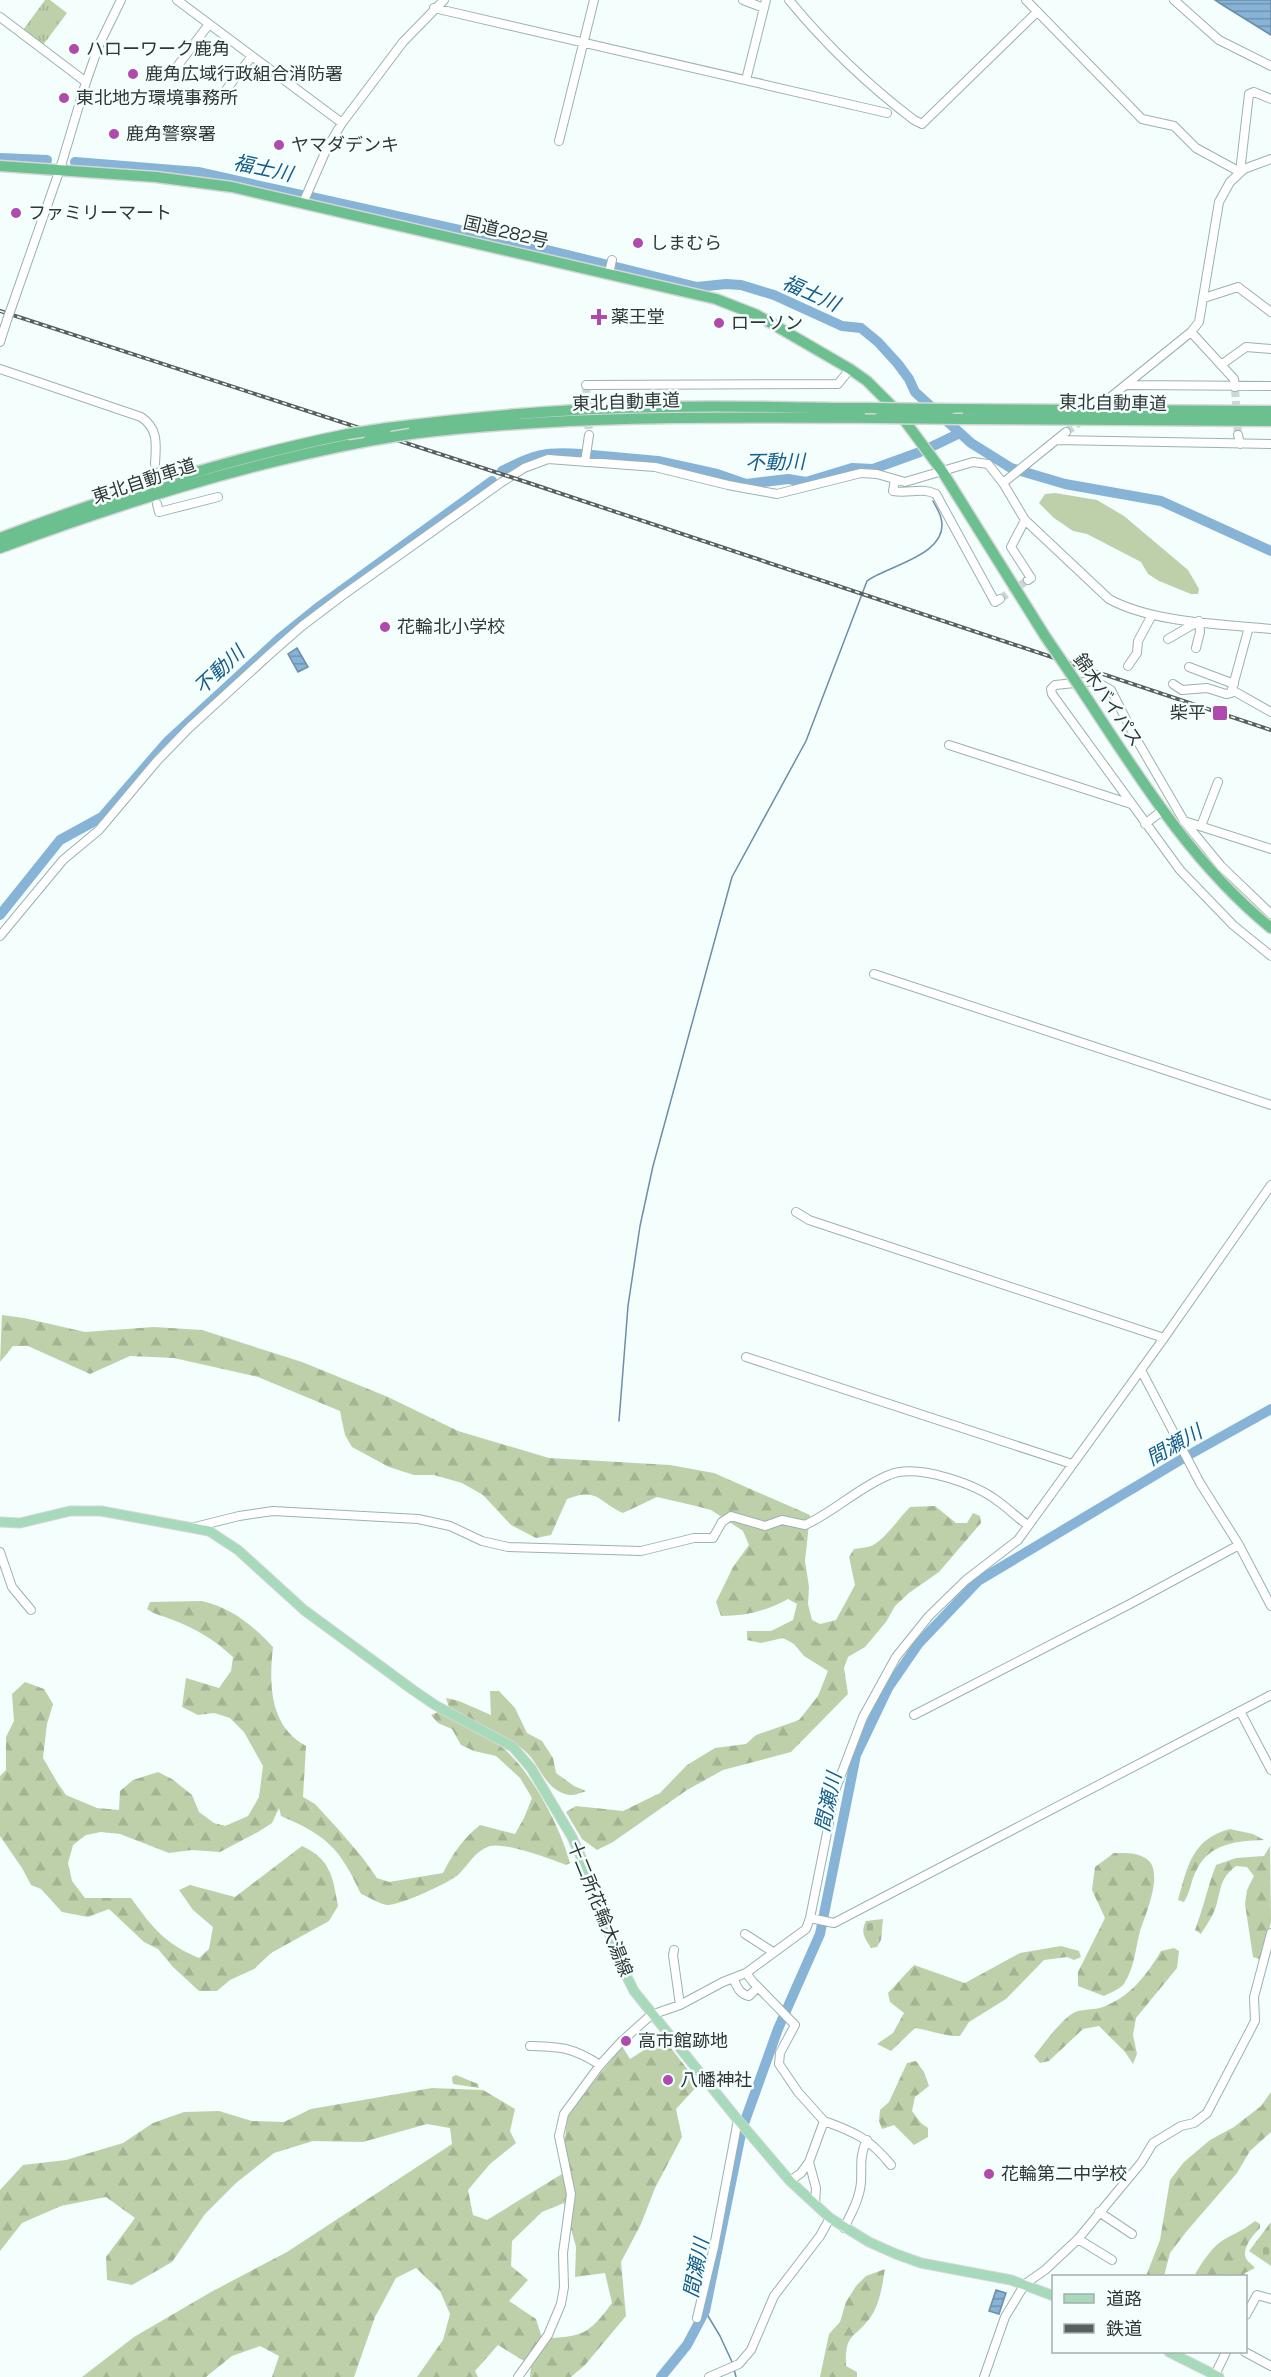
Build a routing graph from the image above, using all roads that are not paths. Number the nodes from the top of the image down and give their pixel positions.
1 (121, 0) edge
2 (177, 0) edge
3 (444, 0) edge
4 (594, 0) edge
5 (745, 0) edge
6 (789, 0) edge
7 (1026, 0) edge
8 (1174, 0) edge
9 (765, 4) edge
10 (434, 8) junction
11 (1037, 12) junction
12 (0, 17) edge
13 (209, 24) junction
14 (584, 43) junction
15 (252, 56) junction
16 (1271, 66) edge
17 (176, 68) dead end
18 (746, 80) junction
19 (86, 82) junction
20 (219, 99) dead end
21 (1271, 99) edge
22 (886, 113) dead end
23 (342, 123) junction
24 (559, 141) dead end
25 (1271, 159) edge
26 (0, 166) edge
27 (60, 169) junction
28 (1240, 172) junction
29 (303, 203) junction
30 (612, 260) dead end
31 (609, 273) junction
32 (1204, 298) junction
33 (1271, 312) edge
34 (1191, 332) junction
35 (0, 342) edge
36 (1271, 349) edge
37 (1221, 365) junction
38 (0, 369) edge
39 (850, 369) junction
40 (586, 385) dead end
41 (1127, 385) junction
42 (1271, 386) edge
43 (1235, 387) junction
44 (1107, 400) dead end
45 (1271, 411) edge
46 (1271, 421) edge
47 (1066, 432) tunnel mouth
48 (589, 435) tunnel mouth
49 (1238, 435) tunnel mouth
50 (1057, 440) junction
51 (1240, 444) junction
52 (1271, 444) edge
53 (585, 462) junction
54 (155, 464) tunnel mouth
55 (942, 471) junction
56 (895, 480) junction
57 (1003, 483) junction
58 (218, 497) dead end
59 (157, 504) dead end
60 (1025, 520) junction
61 (0, 538) edge
62 (0, 548) edge
63 (1028, 580) dead end
64 (1000, 599) dead end
65 (1152, 615) junction
66 (1199, 621) junction
67 (1249, 627) junction
68 (1271, 629) edge
69 (1168, 639) dead end
70 (1196, 648) dead end
71 (1128, 666) dead end
72 (1189, 667) dead end
73 (1173, 684) dead end
74 (1233, 687) junction
75 (1271, 712) edge
76 (949, 745) dead end
77 (1218, 782) dead end
78 (1133, 805) junction
79 (1163, 810) junction
80 (1179, 822) junction
81 (1145, 824) junction
82 (1201, 826) junction
83 (1271, 849) edge
84 (1271, 914) edge
85 (1271, 928) edge
86 (0, 936) edge
87 (1271, 956) edge
88 (874, 974) dead end
89 (1271, 1105) edge
90 (1271, 1185) edge
91 (796, 1212) dead end
92 (1164, 1338) junction
93 (746, 1357) dead end
94 (1141, 1370) junction
95 (1072, 1464) junction
96 (0, 1522) edge
97 (1028, 1526) junction
98 (195, 1527) junction
99 (1239, 1545) junction
100 (0, 1552) edge
101 (1271, 1606) edge
102 (31, 1610) dead end
103 (1271, 1695) edge
104 (1240, 1711) junction
105 (914, 1715) dead end
106 (1271, 1770) edge
107 (812, 1918) junction
108 (1271, 1933) edge
109 (745, 1934) dead end
110 (674, 1950) dead end
111 (773, 1952) junction
112 (746, 1973) junction
113 (733, 1978) junction
114 (758, 1987) junction
115 (680, 2005) junction
116 (651, 2015) junction
117 (530, 2046) dead end
118 (600, 2066) junction
119 (824, 2121) junction
120 (739, 2122) junction
121 (867, 2140) junction
122 (809, 2162) junction
123 (891, 2165) dead end
124 (790, 2181) junction
125 (815, 2204) junction
126 (1099, 2212) junction
127 (830, 2218) junction
128 (844, 2228) junction
129 (1132, 2234) dead end
130 (1078, 2239) junction
131 (1112, 2260) dead end
132 (1025, 2284) junction
133 (1052, 2296) edge
134 (1271, 2300) edge
135 (1247, 2312) edge
136 (697, 2318) dead end
137 (1171, 2353) edge
138 (1227, 2353) edge
139 (1247, 2353) edge
140 (1271, 2366) edge
141 (1216, 2376) edge
142 (518, 2377) edge
143 (709, 2377) edge
144 (984, 2377) edge

1 - 19 street
2 - 13 street
3 - 10 street
4 - 14 street
5 - 9 street
6 - 11 street
7 - 11 street
8 - 16 street
9 - 18 street
10 - 14 street
10 - 23 street
11 - 28 street
12 - 19 street
13 - 15 street
13 - 17 street
14 - 18 street
14 - 24 street
15 - 20 street
15 - 23 street
18 - 22 street
19 - 27 street
21 - 28 street
23 - 29 street
25 - 28 street
26 - 27 highway, 国道282号
27 - 29 highway, 国道282号
27 - 35 street, bridge
28 - 32 street
29 - 31 highway, 国道282号
30 - 31 street
31 - 39 highway, 国道282号
32 - 33 street
32 - 34 street
34 - 37 street
34 - 41 street
36 - 37 street
37 - 43 street
38 - 54 street
39 - 40 street
39 - 55 highway, 国道282号
41 - 43 street
41 - 44 street
42 - 43 street
45 - 61 highway, 東北自動車道, bridge
46 - 62 highway, 東北自動車道, bridge
47 - 50 street
48 - 53 street
49 - 51 street
50 - 51 street
50 - 57 street
51 - 52 street
53 - 56 street
53 - 86 street
55 - 56 street
55 - 57 street
55 - 79 highway, 錦木バイパス, bridge
56 - 64 street
57 - 60 street
58 - 59 street
60 - 63 street
60 - 65 street
65 - 66 street
65 - 71 street
66 - 67 street
66 - 69 street
66 - 70 street
67 - 68 street
67 - 74 street
72 - 74 street
73 - 74 street
74 - 75 street
76 - 78 street
77 - 82 street
78 - 80 street
78 - 81 street
79 - 80 highway, 錦木バイパス
79 - 81 street
80 - 82 street
80 - 84 street
80 - 85 highway, 錦木バイパス
81 - 87 street
82 - 83 street
88 - 89 street
90 - 92 street
91 - 92 street
92 - 94 street
93 - 95 street
94 - 95 street
94 - 99 street
95 - 97 street
96 - 98 main road, 十二所花輪大湯線
97 - 98 street
97 - 107 street
98 - 116 main road, 十二所花輪大湯線
99 - 101 street
99 - 105 street
100 - 102 street
103 - 104 street
104 - 106 street
104 - 107 street
107 - 111 street
108 - 126 street
109 - 111 street
110 - 115 street
111 - 112 street
112 - 113 street
112 - 114 street
113 - 114 street
113 - 115 street
114 - 119 street
115 - 116 street
116 - 118 street
116 - 120 main road, 十二所花輪大湯線
117 - 118 street
118 - 142 street
119 - 121 street
119 - 122 street
120 - 124 main road, 十二所花輪大湯線
120 - 136 street
121 - 123 street
121 - 128 street
122 - 124 street
122 - 125 street
124 - 125 main road, 十二所花輪大湯線
125 - 127 main road, 十二所花輪大湯線
126 - 129 street
126 - 130 street
127 - 128 main road, 十二所花輪大湯線
127 - 143 street
128 - 132 main road, 十二所花輪大湯線
130 - 131 street
130 - 132 street
132 - 133 main road, 十二所花輪大湯線
132 - 144 street
134 - 135 street
137 - 141 main road
138 - 141 street
139 - 140 street

